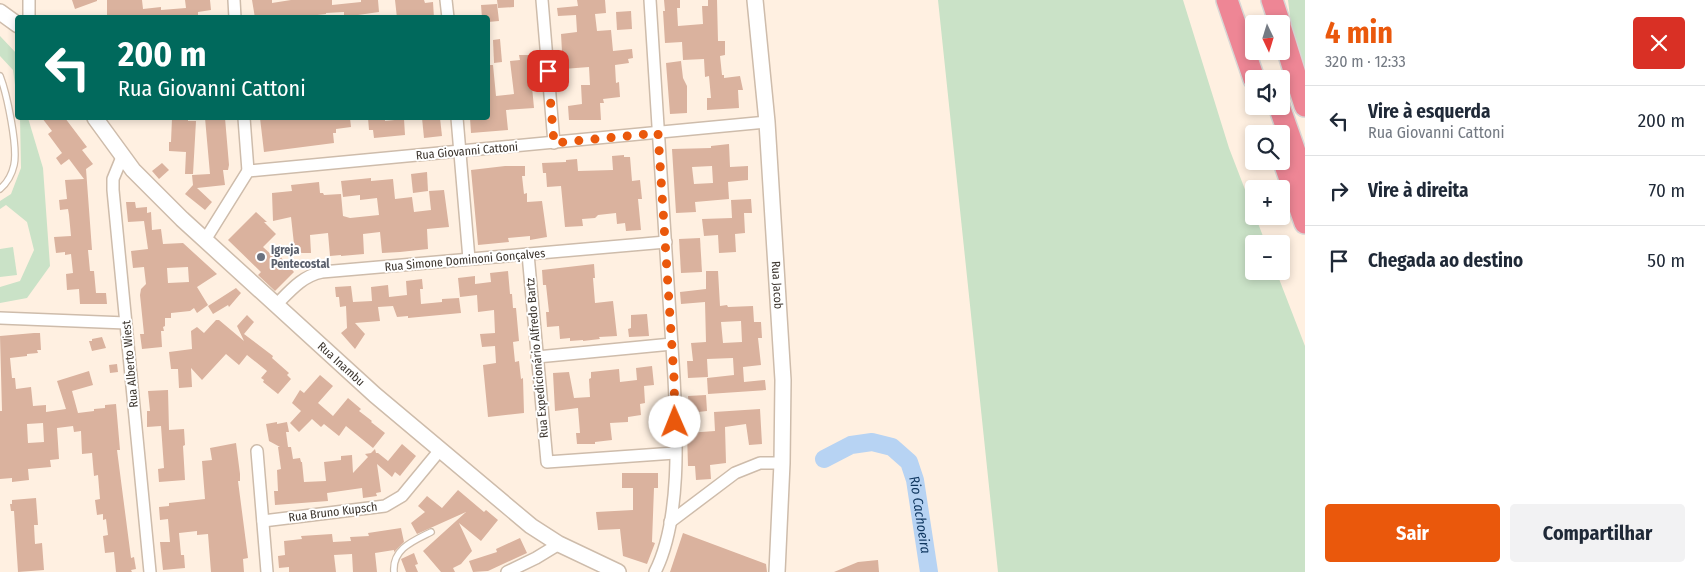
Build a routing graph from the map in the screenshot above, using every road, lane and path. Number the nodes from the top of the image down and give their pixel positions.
1 (29, 0) edge
2 (234, 0) edge
3 (446, 0) edge
4 (542, 0) edge
5 (650, 0) edge
6 (756, 0) edge
7 (1227, 0) edge
8 (1242, 0) edge
9 (1272, 0) edge
10 (0, 12) edge
11 (29, 15) edge
12 (235, 15) edge
13 (448, 15) edge
14 (1247, 15) edge
15 (1277, 15) edge
16 (15, 23) edge
17 (1290, 58) edge
18 (1251, 70) edge
19 (0, 76) edge
20 (1305, 106) edge
21 (1282, 115) edge
22 (96, 120) edge
23 (244, 120) edge
24 (457, 120) edge
25 (767, 122) junction
26 (658, 133) junction
27 (554, 143) junction
28 (460, 152) junction
29 (122, 157) junction
30 (1286, 170) edge
31 (248, 171) junction
32 (1305, 180) edge
33 (0, 189) edge
34 (1305, 223) edge
35 (205, 240) junction
36 (666, 242) junction
37 (528, 254) junction
38 (469, 259) junction
39 (276, 305) junction
40 (0, 318) edge
41 (126, 322) junction
42 (672, 344) junction
43 (537, 356) junction
44 (440, 450) junction
45 (257, 451) dead end
46 (675, 453) junction
47 (782, 463) junction
48 (263, 521) junction
49 (670, 522) junction
50 (431, 532) dead end
51 (559, 544) junction
52 (150, 572) edge
53 (267, 572) edge
54 (394, 572) edge
55 (507, 572) edge
56 (618, 572) edge
57 (655, 572) edge
58 (777, 572) edge

1 - 11 street
2 - 12 street
3 - 13 street
4 - 27 street
5 - 26 street
6 - 25 street, Rua Jacob
7 - 18 highway
8 - 14 highway
9 - 15 highway
10 - 16 street
17 - 20 highway
19 - 33 lane
21 - 32 highway
22 - 29 street, Rua Inambu
23 - 31 street
24 - 28 street
25 - 26 street, Rua Giovanni Cattoni
25 - 47 street, Rua Jacob
26 - 27 street, Rua Giovanni Cattoni
26 - 36 street
27 - 28 street, Rua Giovanni Cattoni
28 - 31 street, Rua Giovanni Cattoni
28 - 38 street
29 - 35 street, Rua Inambu
29 - 41 street, Rua Alberto Wiest
30 - 34 highway
31 - 35 street
35 - 39 street, Rua Inambu
36 - 37 street, Rua Simone Dominoni Gonçalves
36 - 42 street
37 - 38 street, Rua Simone Dominoni Gonçalves
37 - 43 street, Rua Expedicionário Alfredo Bartz
38 - 39 street, Rua Simone Dominoni Gonçalves
39 - 44 street, Rua Inambu
40 - 41 street
41 - 52 street, Rua Alberto Wiest
42 - 43 street
42 - 46 street
43 - 46 street, Rua Expedicionário Alfredo Bartz
44 - 48 street, Rua Bruno Kupsch
44 - 51 street, Rua Inambu
45 - 48 street
46 - 49 street
47 - 49 street
47 - 58 street, Rua Jacob
48 - 53 street
49 - 57 street
50 - 54 lane
51 - 55 street
51 - 56 street, Rua Inambu

